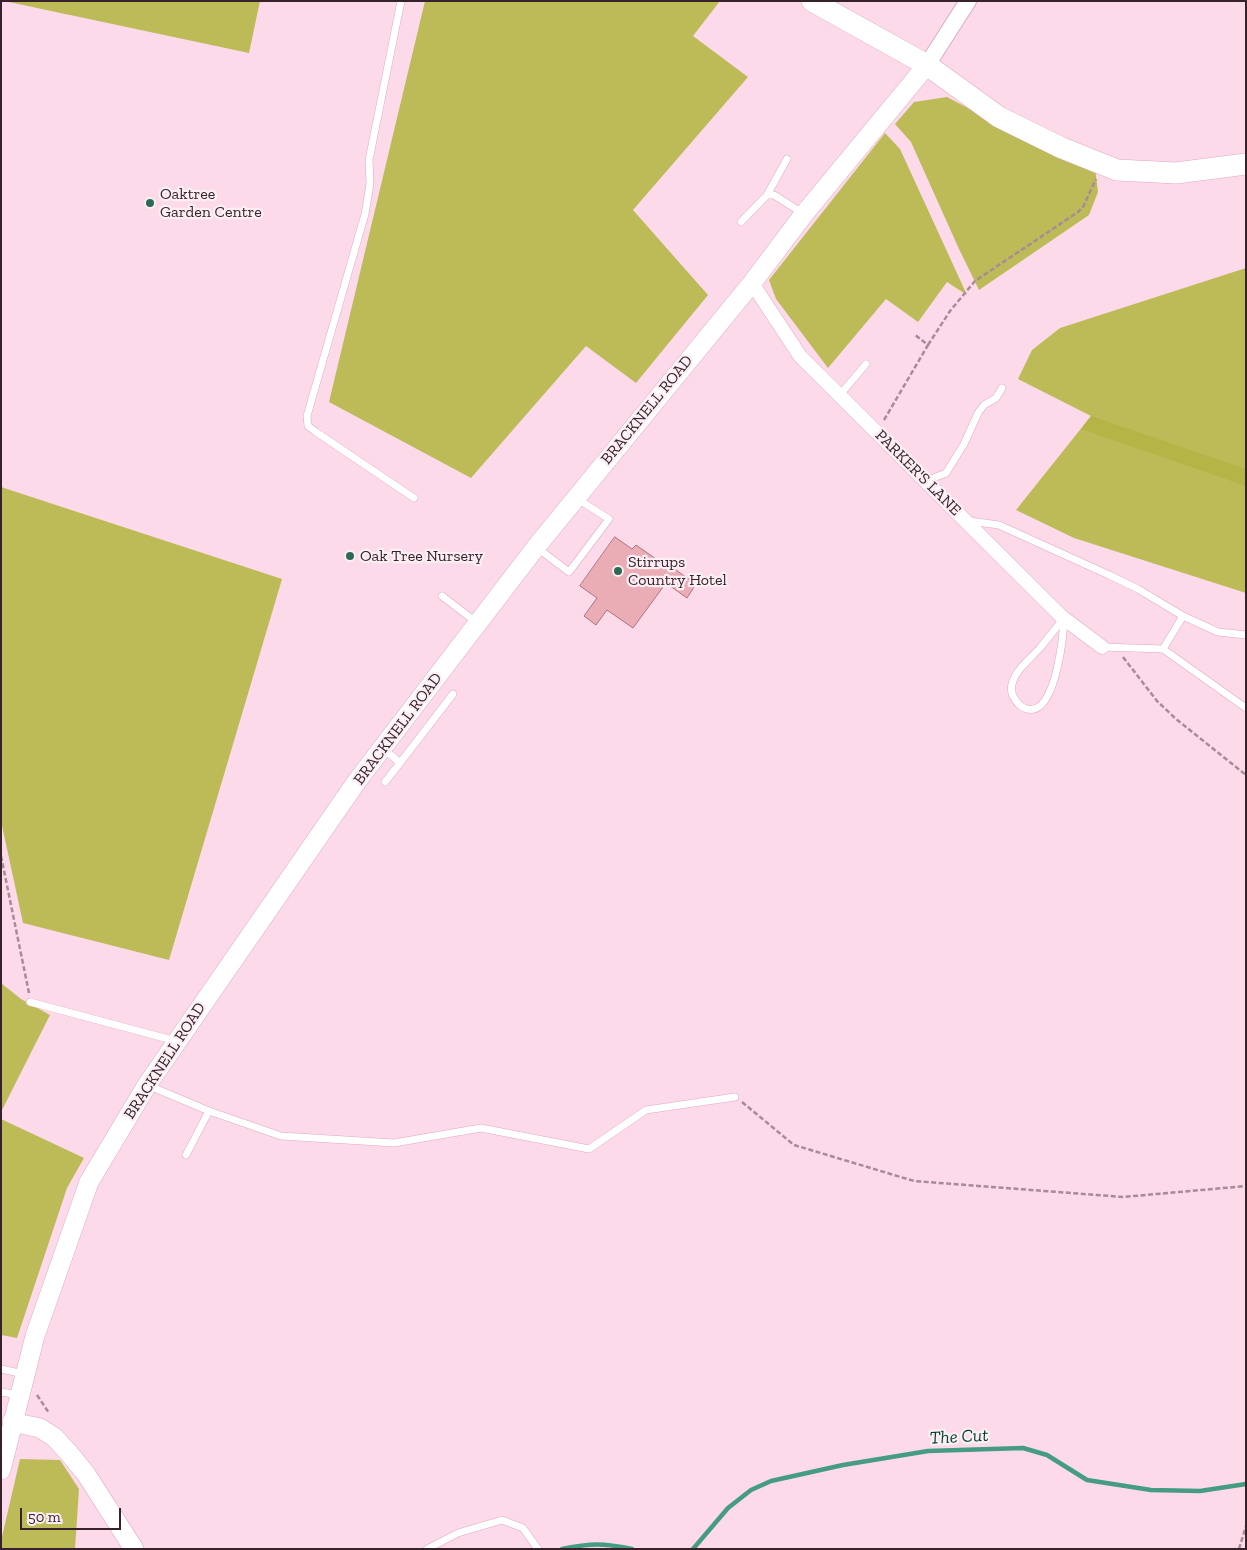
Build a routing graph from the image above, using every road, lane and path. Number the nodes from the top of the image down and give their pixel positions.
1 (401, 1) edge
2 (812, 1) edge
3 (968, 1) edge
4 (927, 65) junction
5 (787, 159) dead end
6 (1103, 164) junction
7 (1246, 164) edge
8 (767, 195) junction
9 (804, 214) junction
10 (741, 222) dead end
11 (752, 283) junction
12 (914, 334) dead end
13 (928, 345) junction
14 (866, 364) dead end
15 (1002, 388) dead end
16 (839, 396) junction
17 (877, 432) junction
18 (926, 481) junction
19 (576, 497) junction
20 (414, 498) dead end
21 (966, 521) junction
22 (536, 547) junction
23 (442, 596) dead end
24 (1183, 616) junction
25 (1064, 618) junction
26 (478, 623) junction
27 (1246, 635) edge
28 (1109, 647) junction
29 (1163, 649) junction
30 (453, 694) dead end
31 (1246, 708) edge
32 (383, 749) junction
33 (400, 763) junction
34 (1246, 775) edge
35 (385, 782) dead end
36 (1, 856) edge
37 (30, 1002) joint
38 (177, 1041) junction
39 (147, 1085) junction
40 (735, 1096) joint
41 (208, 1112) junction
42 (186, 1156) dead end
43 (1246, 1186) edge
44 (1, 1369) edge
45 (24, 1374) junction
46 (10, 1394) edge
47 (12, 1422) junction
48 (1, 1470) edge
49 (1246, 1526) edge
50 (134, 1549) edge
51 (427, 1549) edge
52 (538, 1549) edge
53 (1239, 1549) edge

1 - 20 lane
2 - 4 main road
3 - 4 street
4 - 6 main road
4 - 9 main road, BRACKNELL ROAD
5 - 8 lane
6 - 7 main road
6 - 13 path
8 - 9 lane
8 - 10 lane
9 - 11 main road, BRACKNELL ROAD
11 - 16 street, PARKER'S LANE
11 - 19 main road, BRACKNELL ROAD
12 - 13 path
13 - 17 path
14 - 16 lane
15 - 18 lane
16 - 17 street, PARKER'S LANE
17 - 18 street, PARKER'S LANE
18 - 21 street, PARKER'S LANE
19 - 22 main road, BRACKNELL ROAD
19 - 22 lane
21 - 24 lane
21 - 25 street, PARKER'S LANE
22 - 26 main road, BRACKNELL ROAD
23 - 26 lane
24 - 27 lane
24 - 29 lane
25 - 25 lane
25 - 28 street, PARKER'S LANE
26 - 32 main road, BRACKNELL ROAD
28 - 29 lane
28 - 34 path
29 - 31 lane
30 - 33 lane
32 - 33 lane
32 - 38 main road, BRACKNELL ROAD
33 - 35 lane
36 - 37 path
37 - 38 lane
38 - 39 main road, BRACKNELL ROAD
39 - 41 lane
39 - 45 main road, BRACKNELL ROAD
40 - 41 lane
40 - 43 path
41 - 42 lane
44 - 45 lane
45 - 46 main road, BRACKNELL ROAD
46 - 47 main road, BRACKNELL ROAD
47 - 48 main road, BRACKNELL ROAD
47 - 50 main road
49 - 53 path
51 - 52 lane

